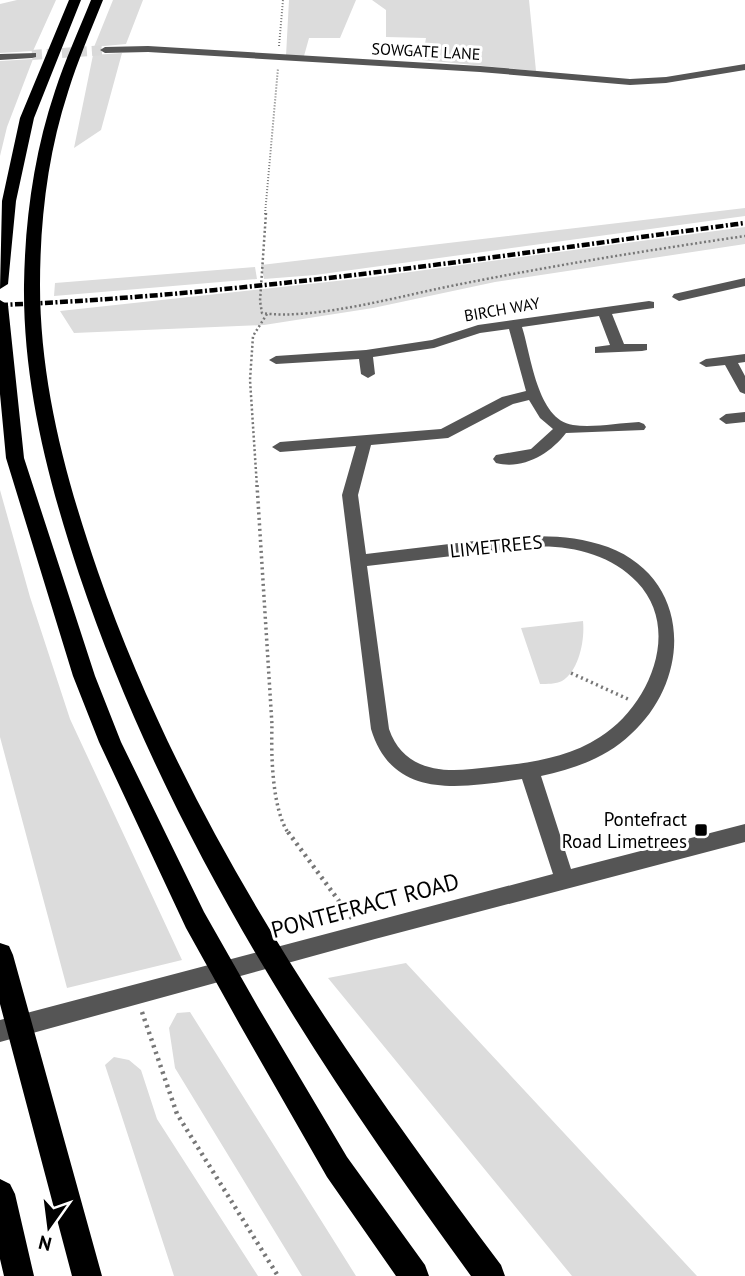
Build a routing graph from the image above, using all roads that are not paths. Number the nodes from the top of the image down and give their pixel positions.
1 (75, 0) edge
2 (97, 0) edge
3 (105, 50) tunnel mouth
4 (32, 55) tunnel mouth
5 (0, 57) edge
6 (745, 68) edge
7 (745, 282) edge
8 (0, 284) edge
9 (679, 297) dead end
10 (0, 305) edge
11 (649, 305) dead end
12 (604, 312) junction
13 (514, 323) junction
14 (642, 347) dead end
15 (620, 349) junction
16 (600, 350) dead end
17 (366, 354) junction
18 (745, 358) edge
19 (276, 360) dead end
20 (729, 360) junction
21 (706, 363) dead end
22 (368, 374) dead end
23 (745, 389) edge
24 (535, 394) junction
25 (745, 417) edge
26 (726, 419) dead end
27 (639, 426) dead end
28 (562, 428) junction
29 (363, 440) junction
30 (280, 447) dead end
31 (501, 459) dead end
32 (359, 561) junction
33 (529, 770) junction
34 (745, 833) edge
35 (565, 880) junction
36 (0, 955) edge
37 (0, 1031) edge
38 (0, 1194) edge
39 (443, 1214) junction
40 (19, 1276) edge
41 (87, 1276) edge
42 (414, 1276) edge
43 (490, 1276) edge
44 (502, 1276) edge

1 - 8 highway
2 - 39 highway
3 - 6 street, SOWGATE LANE
4 - 5 street
7 - 9 street
10 - 42 highway
11 - 12 street, BIRCH WAY
12 - 13 street, BIRCH WAY
12 - 15 street
13 - 17 street, BIRCH WAY
13 - 24 street
14 - 15 street
15 - 16 street
17 - 19 street, BIRCH WAY
17 - 22 street
18 - 20 street
20 - 21 street
20 - 23 street
24 - 28 street
24 - 29 street
25 - 26 street
27 - 28 street
28 - 31 street
29 - 30 street
29 - 32 street, LIMETREES
32 - 33 street, LIMETREES
32 - 33 street, LIMETREES
33 - 35 street
34 - 35 street, PONTEFRACT ROAD
35 - 37 street, PONTEFRACT ROAD
36 - 41 highway
38 - 40 highway
39 - 43 highway
39 - 44 highway

